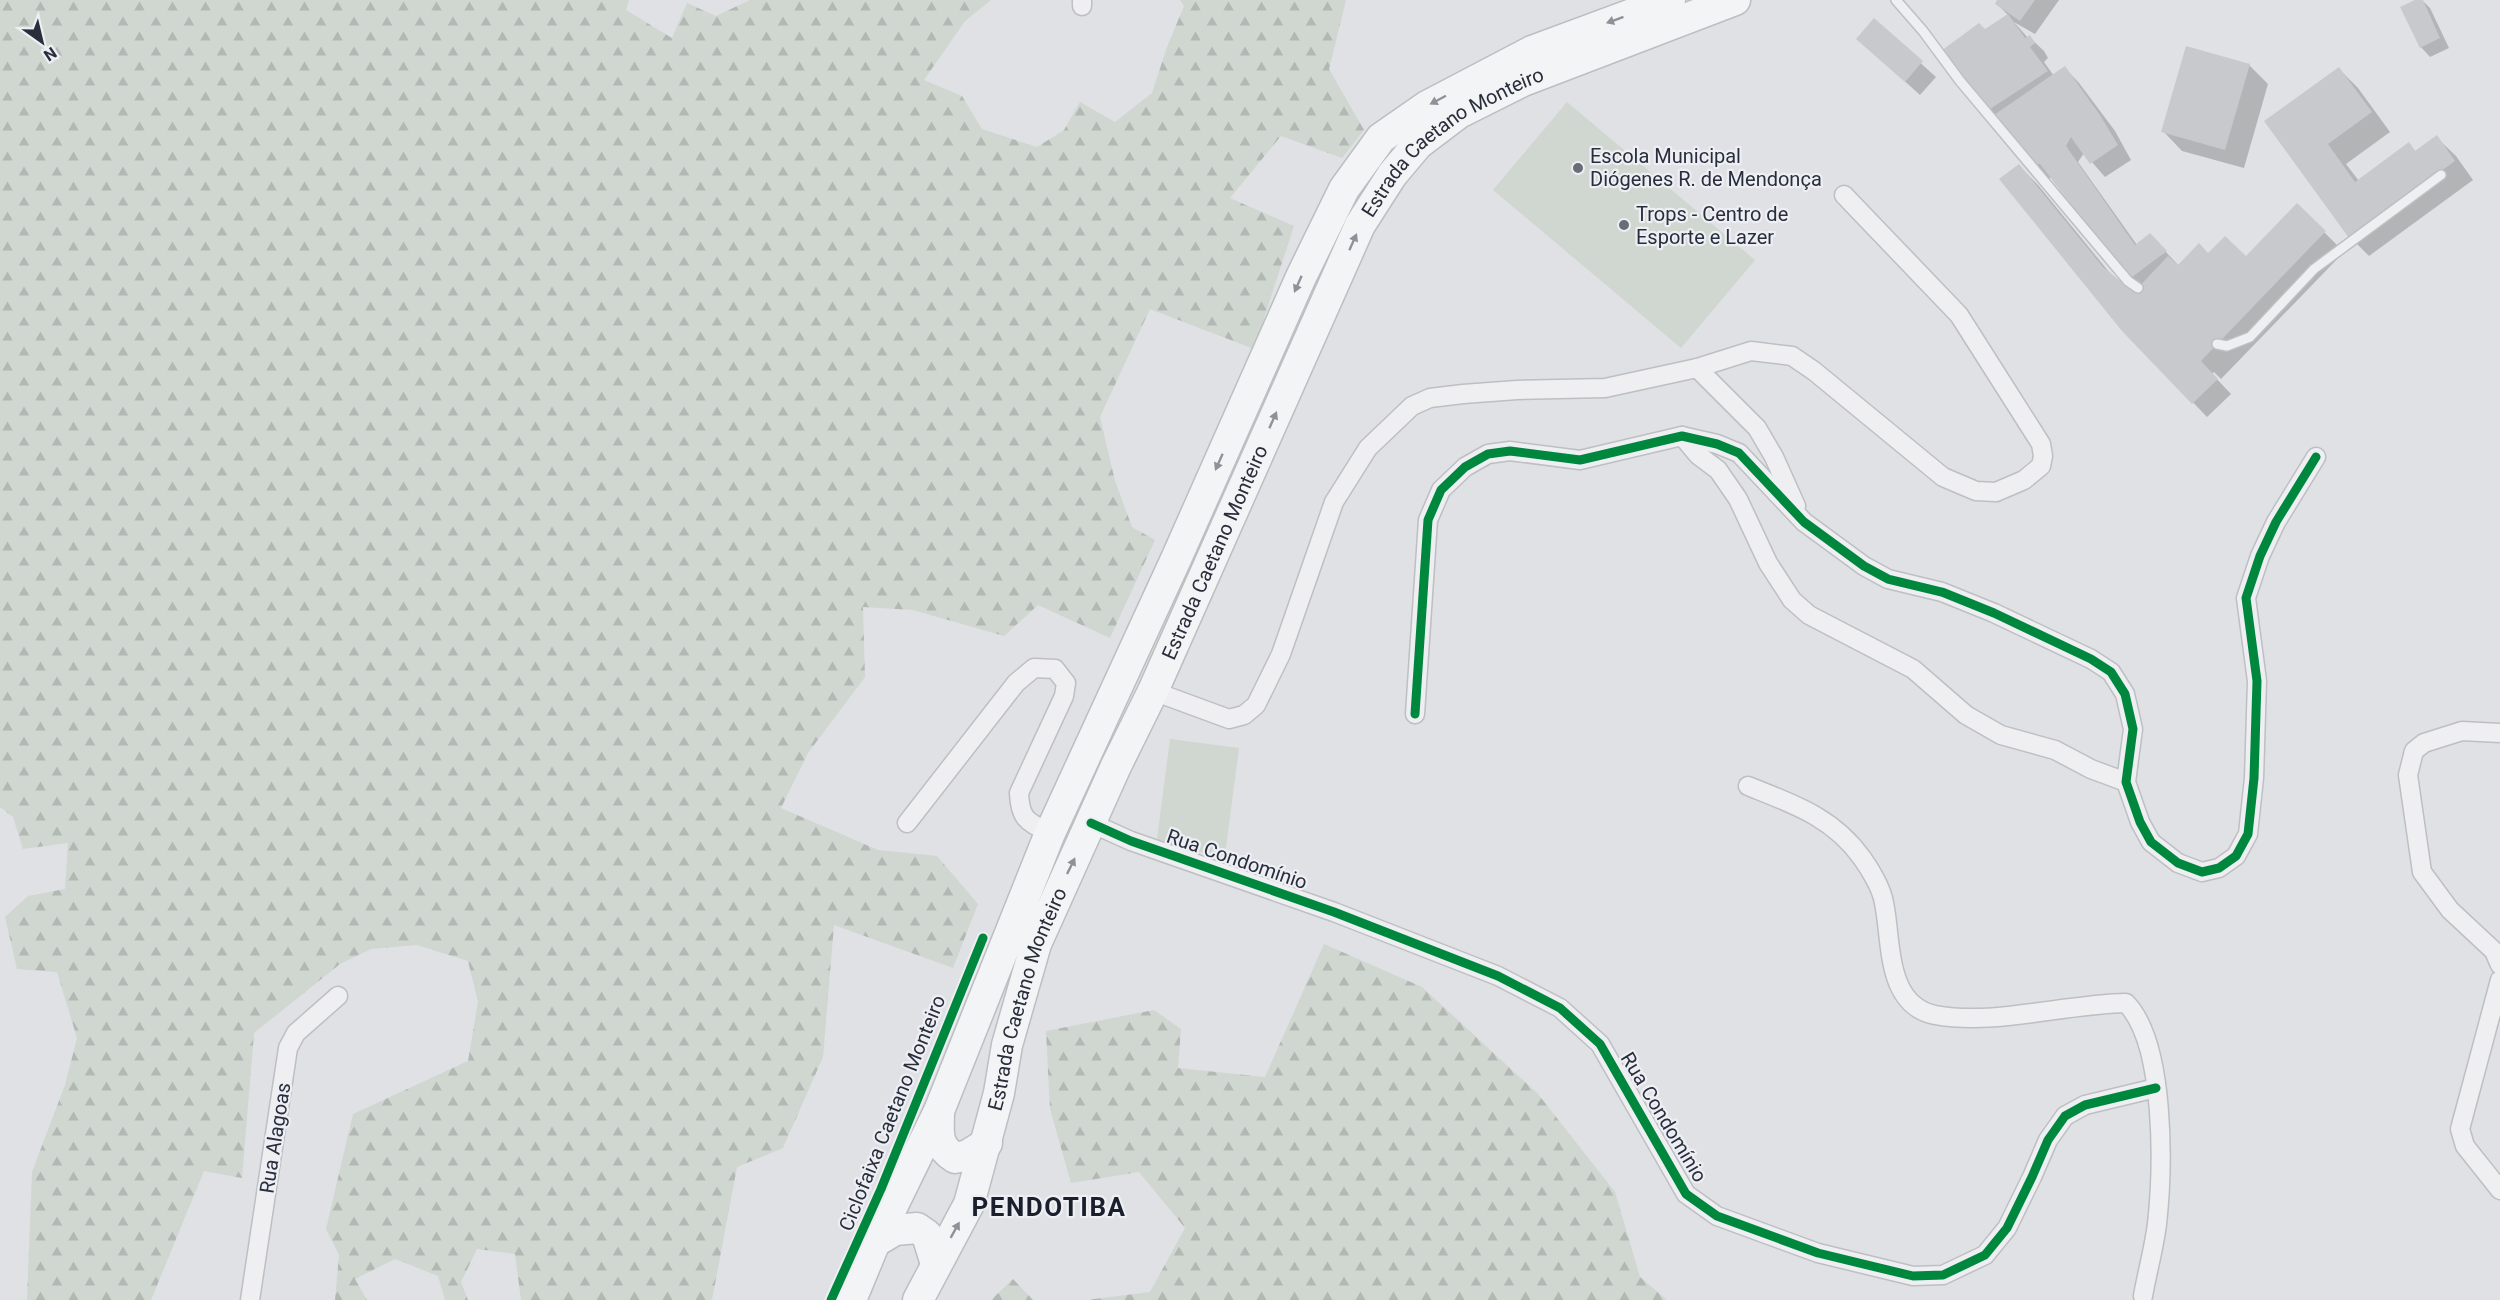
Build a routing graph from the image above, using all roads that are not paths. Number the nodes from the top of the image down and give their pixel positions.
1 (1671, 0) edge
2 (1735, 0) edge
3 (1896, 0) edge
4 (2441, 175) dead end
5 (1844, 195) dead end
6 (2138, 288) dead end
7 (2217, 345) dead end
8 (1697, 368) junction
9 (1682, 436) junction
10 (2316, 457) dead end
11 (1804, 522) junction
12 (1153, 691) junction
13 (1415, 714) dead end
14 (2500, 733) edge
15 (2126, 782) junction
16 (1748, 786) dead end
17 (907, 823) dead end
18 (1091, 823) junction
19 (1050, 833) junction
20 (2500, 965) edge
21 (2500, 980) edge
22 (338, 996) dead end
23 (2156, 1088) junction
24 (939, 1111) junction
25 (987, 1143) junction
26 (2500, 1190) edge
27 (875, 1242) junction
28 (936, 1264) junction
29 (2143, 1296) dead end
30 (250, 1300) edge
31 (851, 1300) edge
32 (918, 1300) edge

1 -> 19 main road, Estrada Caetano Monteiro
12 -> 2 main road, Estrada Caetano Monteiro
3 - 6 lane
4 - 7 lane
5 - 8 street
8 - 11 street
8 - 12 street
9 - 11 street
9 - 13 street
9 - 15 street
10 - 15 street
11 - 15 street
12 - 18 main road, Estrada Caetano Monteiro
14 - 20 street
16 - 23 street
17 - 19 street
18 - 23 street, Rua Condomínio
25 -> 18 main road, Estrada Caetano Monteiro
19 - 24 main road, Estrada Caetano Monteiro
21 - 26 street
22 - 30 street, Rua Alagoas
23 - 29 street
24 - 25 main road
24 - 27 main road, Estrada Caetano Monteiro
28 -> 25 main road, Estrada Caetano Monteiro
27 - 28 main road
27 - 31 main road, Estrada Caetano Monteiro
28 - 32 main road, Estrada Caetano Monteiro

